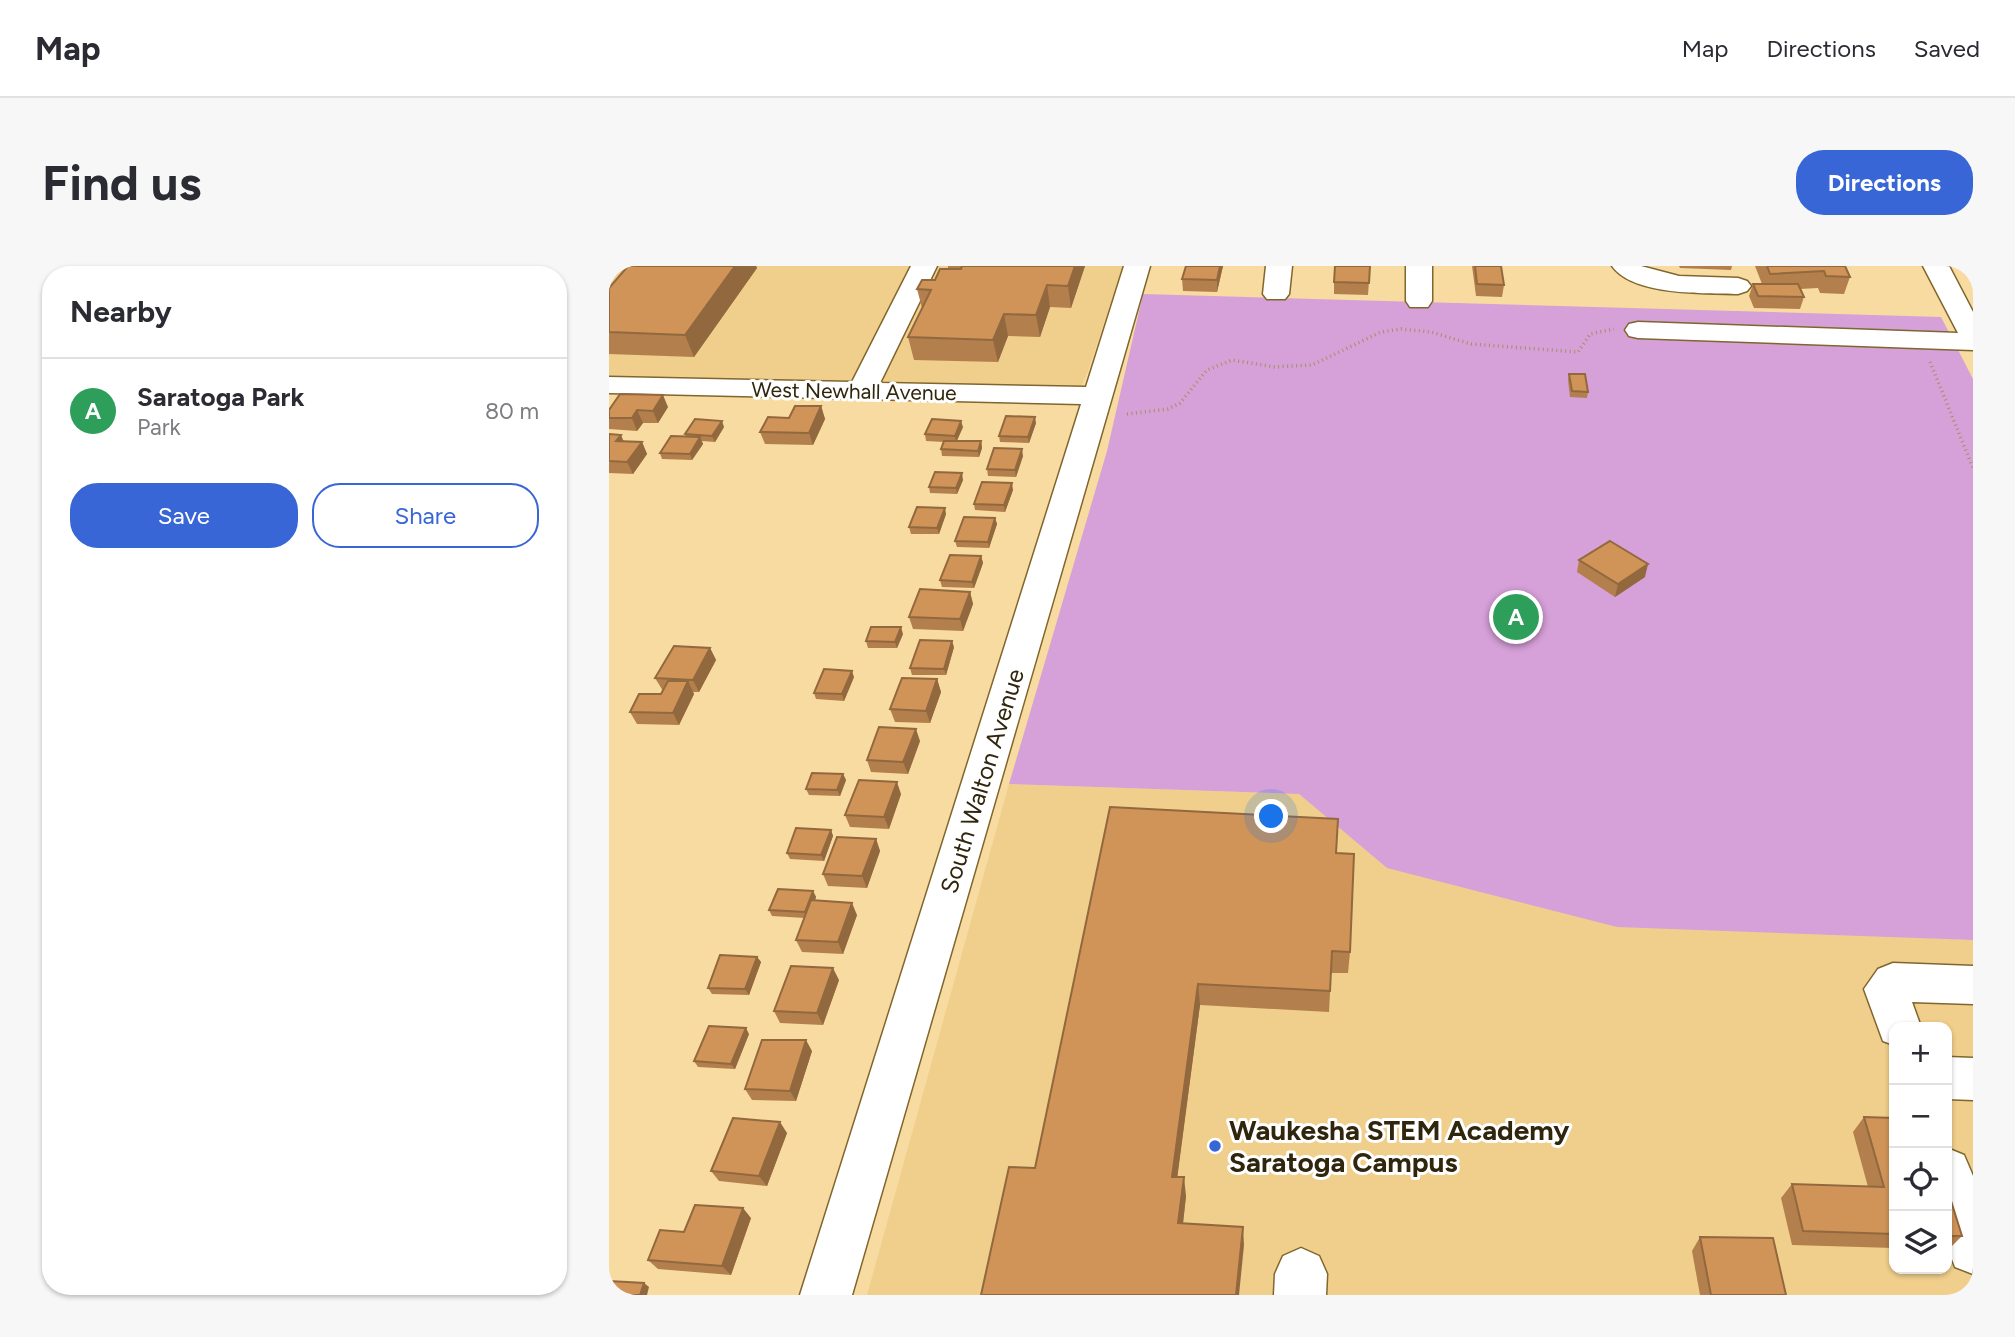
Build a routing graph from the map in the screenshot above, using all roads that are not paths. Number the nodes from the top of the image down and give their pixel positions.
1 (924, 266) edge
2 (1137, 266) edge
3 (1279, 266) edge
4 (1419, 266) edge
5 (1625, 266) edge
6 (1936, 266) edge
7 (1738, 286) dead end
8 (1276, 294) dead end
9 (1419, 301) dead end
10 (1964, 302) edge
11 (1638, 330) road end
12 (1973, 340) edge
13 (609, 385) edge
14 (862, 391) junction
15 (1113, 405) junction
16 (1973, 985) edge
17 (1897, 1022) edge
18 (1952, 1078) edge
19 (1973, 1079) edge
20 (1957, 1177) edge
21 (1973, 1249) edge
22 (826, 1295) edge

1 - 14 street
2 - 15 street, South Walton Avenue
3 - 8 street
4 - 9 street
5 - 7 street
6 - 10 street
10 - 12 street
11 - 12 street
13 - 14 street, West Newhall Avenue
14 - 15 street, West Newhall Avenue
15 - 22 street, South Walton Avenue
16 - 17 street
18 - 19 street
20 - 21 street

